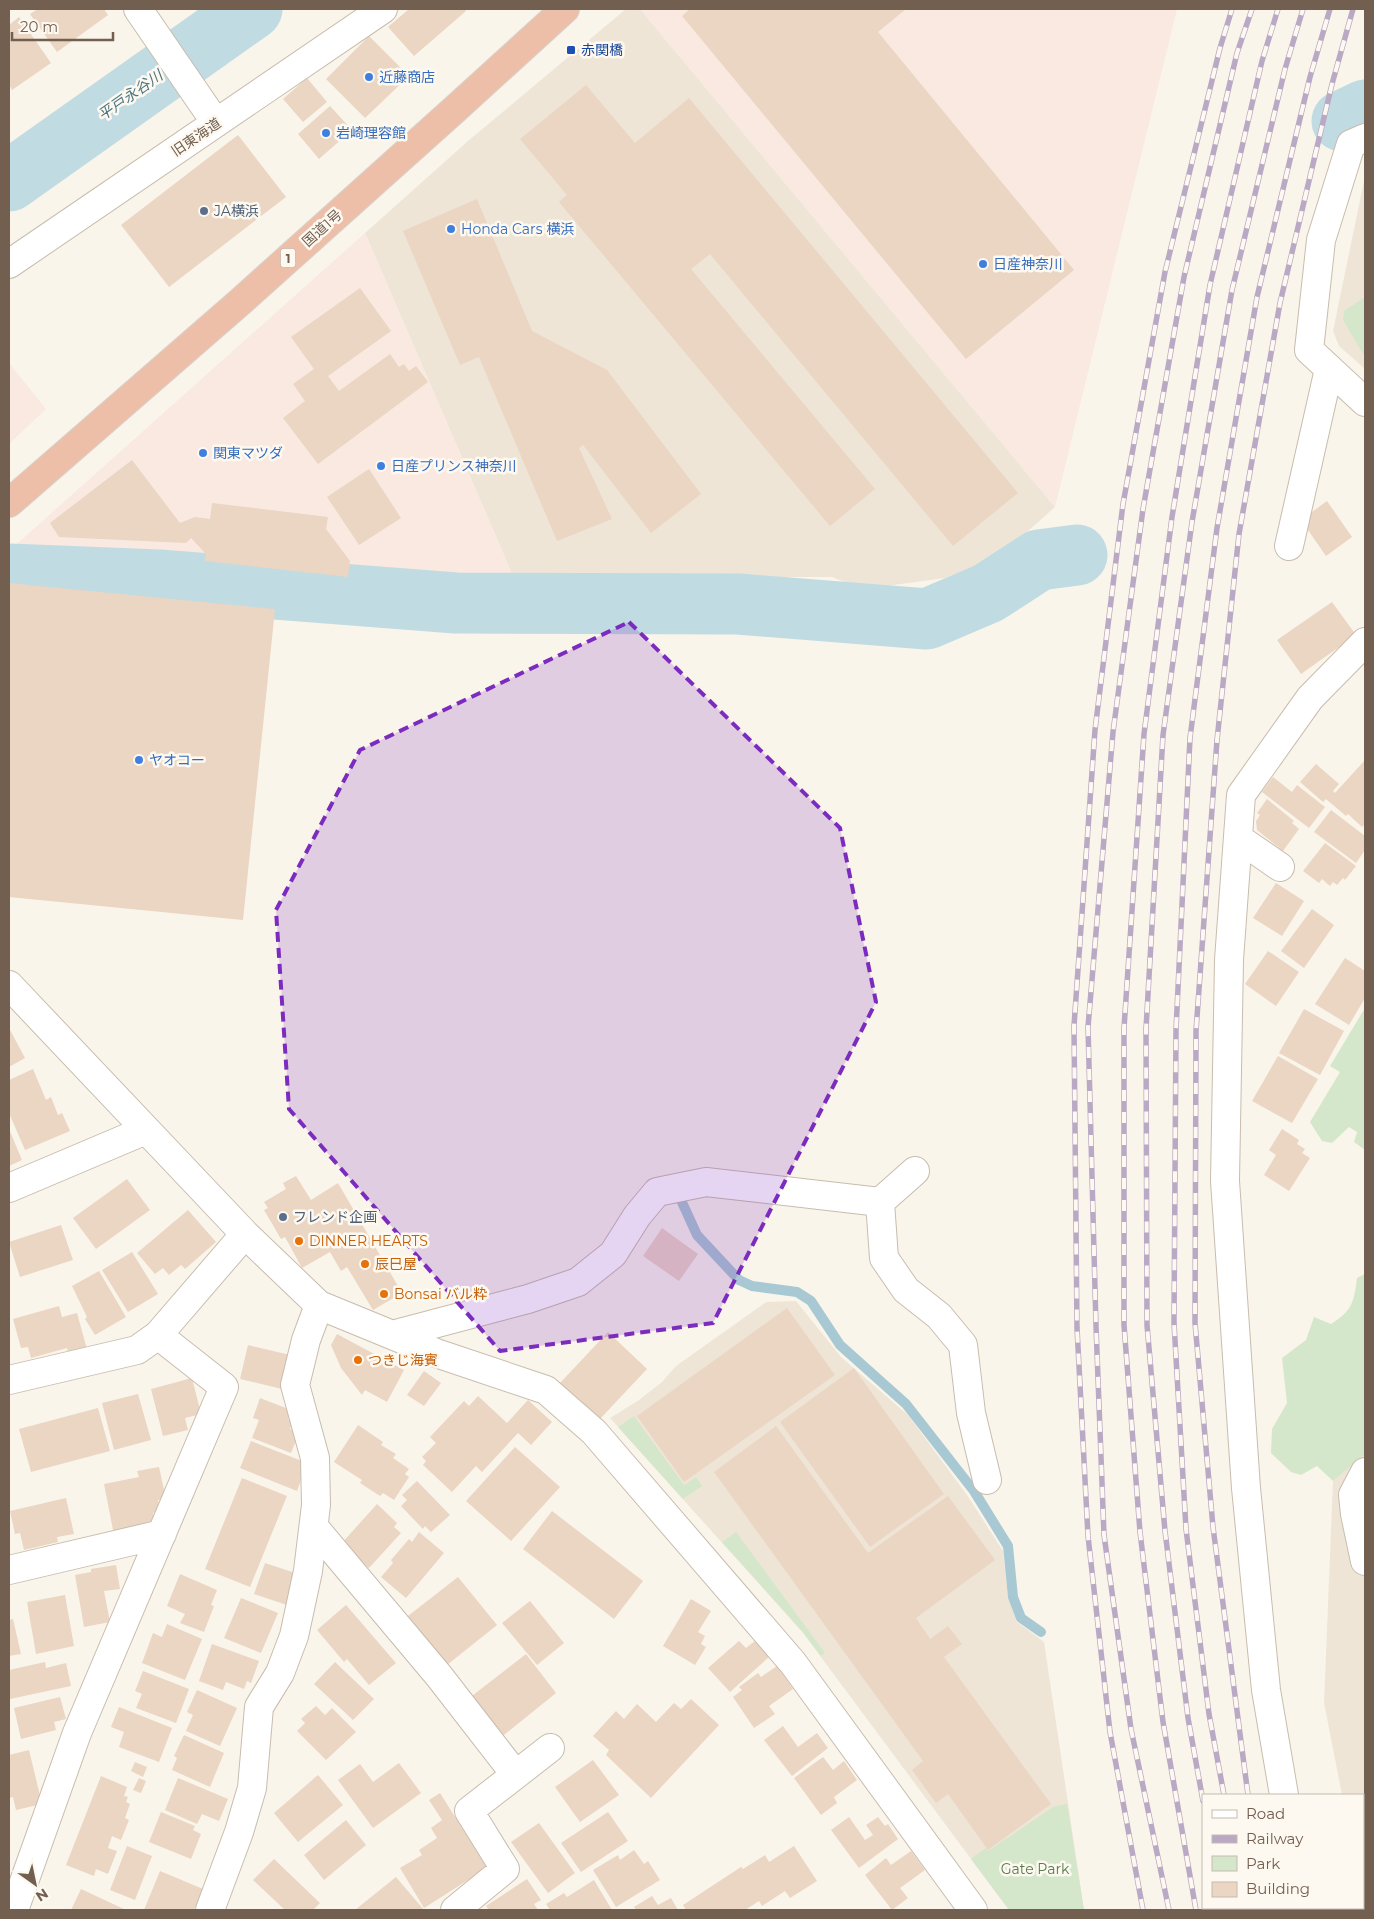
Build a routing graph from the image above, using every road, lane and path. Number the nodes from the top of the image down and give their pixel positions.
1 (383, 9) edge
2 (565, 9) edge
3 (144, 17) edge
4 (209, 114) junction
5 (1365, 138) edge
6 (9, 264) edge
7 (1329, 369) junction
8 (1365, 402) edge
9 (9, 503) edge
10 (1289, 546) dead end
11 (1365, 642) edge
12 (1238, 838) junction
13 (1280, 867) dead end
14 (9, 984) edge
15 (146, 1130) junction
16 (915, 1171) dead end
17 (9, 1188) edge
18 (880, 1202) junction
19 (245, 1234) junction
20 (319, 1305) junction
21 (158, 1335) junction
22 (392, 1335) junction
23 (9, 1380) edge
24 (1365, 1472) edge
25 (987, 1480) dead end
26 (314, 1526) junction
27 (162, 1534) junction
28 (1365, 1561) edge
29 (9, 1570) edge
30 (550, 1748) dead end
31 (515, 1774) junction
32 (1284, 1794) edge
33 (14, 1910) edge
34 (210, 1910) edge
35 (455, 1910) edge
36 (973, 1910) edge

1 - 4 street, 旧東海道
2 - 9 highway, 国道1号 / 1
3 - 4 street
4 - 6 street, 旧東海道
5 - 7 street
7 - 8 street
7 - 10 street
11 - 12 street
12 - 13 street
12 - 32 street
14 - 15 street
15 - 17 street
15 - 19 street
16 - 18 street
18 - 22 street
18 - 25 street
19 - 20 street
19 - 21 street
20 - 22 street
20 - 26 street
21 - 23 street
21 - 27 street
22 - 36 street
24 - 28 street
26 - 31 street
26 - 34 street
27 - 29 street
27 - 33 street
30 - 31 street
31 - 35 street

